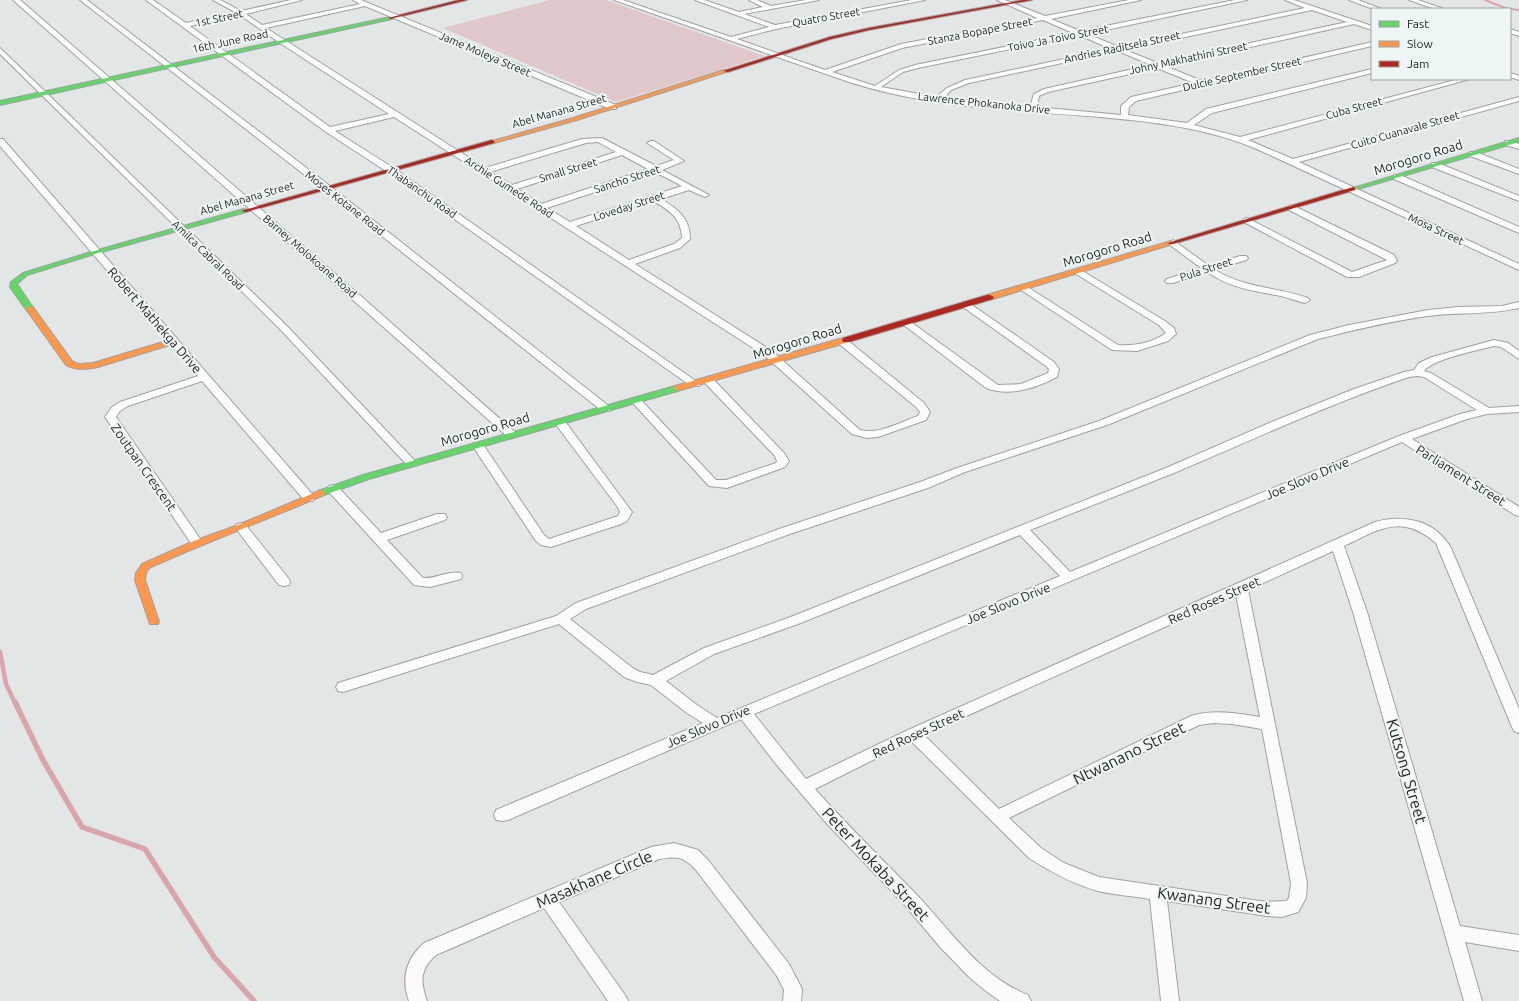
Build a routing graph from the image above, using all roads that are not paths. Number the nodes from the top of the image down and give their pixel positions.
1 (16, 0) edge
2 (83, 0) edge
3 (149, 0) edge
4 (216, 0) edge
5 (299, 0) edge
6 (356, 0) edge
7 (465, 0) edge
8 (618, 0) edge
9 (698, 0) edge
10 (752, 0) edge
11 (816, 0) edge
12 (922, 0) edge
13 (1030, 0) edge
14 (1138, 0) edge
15 (1244, 0) edge
16 (1288, 0) edge
17 (1352, 0) edge
18 (1412, 0) edge
19 (283, 2) edge
20 (1005, 2) edge
21 (366, 4) junction
22 (770, 8) junction
23 (1312, 8) junction
24 (1376, 8) edge
25 (1437, 8) edge
26 (241, 13) junction
27 (739, 14) junction
28 (398, 17) junction
29 (1045, 18) junction
30 (1355, 22) junction
31 (185, 25) junction
32 (775, 26) junction
33 (260, 27) junction
34 (1371, 28) edge
35 (1081, 34) junction
36 (732, 39) junction
37 (282, 42) junction
38 (1371, 44) edge
39 (1116, 49) junction
40 (0, 50) edge
41 (226, 54) junction
42 (776, 55) junction
43 (1156, 65) junction
44 (168, 67) junction
45 (1371, 71) edge
46 (825, 72) junction
47 (107, 80) junction
48 (1463, 80) edge
49 (1200, 83) junction
50 (876, 88) junction
51 (44, 93) junction
52 (938, 99) junction
53 (1519, 99) edge
54 (0, 103) edge
55 (613, 107) junction
56 (1033, 109) junction
57 (396, 114) junction
58 (1124, 117) junction
59 (1189, 125) junction
60 (329, 130) junction
61 (1241, 139) junction
62 (1519, 140) edge
63 (0, 141) edge
64 (651, 143) dead end
65 (1508, 143) junction
66 (1519, 147) edge
67 (456, 152) junction
68 (624, 152) junction
69 (1473, 154) junction
70 (1292, 162) junction
71 (1435, 165) junction
72 (485, 170) junction
73 (655, 170) junction
74 (392, 171) junction
75 (1519, 172) edge
76 (1397, 177) junction
77 (688, 187) junction
78 (327, 188) junction
79 (512, 188) junction
80 (1352, 190) junction
81 (705, 195) dead end
82 (654, 198) junction
83 (1519, 199) edge
84 (541, 207) junction
85 (255, 208) junction
86 (1292, 208) junction
87 (1246, 221) junction
88 (570, 225) junction
89 (182, 229) junction
90 (1519, 230) edge
91 (1173, 242) junction
92 (96, 252) junction
93 (1243, 258) dead end
94 (628, 264) junction
95 (1519, 267) edge
96 (1209, 269) junction
97 (1078, 272) junction
98 (1170, 281) dead end
99 (1023, 288) junction
100 (1304, 300) dead end
101 (966, 305) junction
102 (1519, 305) edge
103 (905, 322) junction
104 (842, 340) junction
105 (173, 341) junction
106 (1519, 356) edge
107 (778, 360) junction
108 (1417, 373) junction
109 (204, 377) junction
110 (708, 380) junction
111 (695, 384) junction
112 (636, 401) junction
113 (1519, 408) edge
114 (606, 409) junction
115 (1487, 411) junction
116 (560, 422) junction
117 (512, 435) junction
118 (1403, 438) junction
119 (478, 445) junction
120 (412, 464) junction
121 (333, 489) junction
122 (309, 498) junction
123 (1519, 512) edge
124 (441, 517) dead end
125 (241, 527) junction
126 (1022, 528) junction
127 (379, 538) junction
128 (1337, 542) junction
129 (197, 543) junction
130 (456, 576) dead end
131 (1069, 578) junction
132 (284, 582) dead end
133 (1241, 588) junction
134 (561, 619) junction
135 (154, 622) dead end
136 (655, 680) junction
137 (343, 686) dead end
138 (744, 712) junction
139 (714, 723) junction
140 (1268, 724) junction
141 (1519, 726) edge
142 (913, 734) junction
143 (804, 786) junction
144 (502, 815) dead end
145 (997, 817) junction
146 (1158, 893) junction
147 (548, 900) junction
148 (1454, 933) junction
149 (1519, 943) edge
150 (1010, 999) edge
151 (418, 1001) edge
152 (619, 1001) edge
153 (792, 1001) edge
154 (1170, 1001) edge
155 (1474, 1001) edge

1 - 47 street, Barney Molokoane Road
2 - 44 street, Moses Kotane Road
3 - 31 street, Thabanchu Road
4 - 26 street, Archie Gumede Road
5 - 19 street, 1st Street
6 - 21 street, Jame Moleya Street
7 - 28 street, 16th June Road
8 - 36 street, Lawrence Phokanoka Drive
9 - 27 street
10 - 22 street
11 - 22 street
12 - 32 street, Quatro Street
13 - 20 street, Abel Manana Street
14 - 29 street, Stanza Bopape Street
15 - 35 street, Toivo Ja Toivo Street
16 - 23 street
17 - 24 street
18 - 25 street
19 - 26 street, 1st Street
20 - 29 street
20 - 42 street, Abel Manana Street
21 - 28 street, Jame Moleya Street
21 - 33 street
22 - 27 street
23 - 30 street
23 - 39 street, Andries Raditsela Street
26 - 31 street, 1st Street
26 - 33 street, Archie Gumede Road
27 - 32 street
28 - 37 street, 16th June Road
28 - 55 street, Jame Moleya Street
29 - 35 street
29 - 46 street, Stanza Bopape Street
30 - 34 street
30 - 43 street, Johny Makhathini Street
31 - 41 street, Thabanchu Road
32 - 36 street, Quatro Street
33 - 37 street, Archie Gumede Road
35 - 39 street
35 - 50 street, Toivo Ja Toivo Street
36 - 42 street, Lawrence Phokanoka Drive
37 - 41 street, 16th June Road
37 - 57 street, Archie Gumede Road
38 - 49 street, Dulcie September Street
39 - 43 street
39 - 52 street, Andries Raditsela Street
40 - 51 street, Amilca Cabral Road
41 - 44 street, 16th June Road
41 - 60 street, Thabanchu Road
42 - 46 street, Lawrence Phokanoka Drive
42 - 55 street, Abel Manana Street
43 - 49 street
43 - 56 street, Johny Makhathini Street
44 - 47 street, 16th June Road
44 - 78 street, Moses Kotane Road
45 - 59 street
46 - 50 street, Lawrence Phokanoka Drive
47 - 51 street, 16th June Road
47 - 85 street, Barney Molokoane Road
48 - 61 street, Cuba Street
49 - 58 street, Dulcie September Street
50 - 52 street, Lawrence Phokanoka Drive
51 - 54 street, 16th June Road
51 - 89 street, Amilca Cabral Road
52 - 56 street, Lawrence Phokanoka Drive
53 - 70 street, Cuito Cuanavale Street
55 - 67 street, Abel Manana Street
56 - 58 street, Lawrence Phokanoka Drive
57 - 60 street
57 - 67 street, Archie Gumede Road
58 - 59 street, Lawrence Phokanoka Drive
59 - 61 street, Lawrence Phokanoka Drive
60 - 74 street, Thabanchu Road
61 - 70 street, Lawrence Phokanoka Drive
62 - 65 street, Morogoro Road
63 - 92 street, Robert Mathekga Drive
64 - 73 street, Sancho Street
65 - 66 street
65 - 69 street, Morogoro Road
67 - 72 street, Archie Gumede Road
67 - 74 street, Abel Manana Street
68 - 72 street
68 - 73 street
68 - 79 street, Small Street
69 - 71 street, Morogoro Road
69 - 75 street
70 - 80 street, Lawrence Phokanoka Drive
71 - 76 street, Morogoro Road
71 - 83 street
72 - 79 street, Archie Gumede Road
73 - 77 street
73 - 84 street, Sancho Street
74 - 78 street, Abel Manana Street
74 - 111 street, Thabanchu Road
76 - 80 street, Morogoro Road
76 - 90 street
77 - 81 street
77 - 82 street, Loveday Street
78 - 85 street, Abel Manana Street
78 - 114 street, Moses Kotane Road
79 - 84 street, Archie Gumede Road
80 - 86 street, Morogoro Road
80 - 95 street, Mosa Street
82 - 88 street, Loveday Street
82 - 94 street
84 - 88 street, Archie Gumede Road
85 - 89 street, Abel Manana Street
85 - 117 street, Barney Molokoane Road
86 - 87 street, Morogoro Road
86 - 87 street
87 - 91 street, Morogoro Road
88 - 94 street, Archie Gumede Road
89 - 92 street, Abel Manana Street
89 - 120 street, Amilca Cabral Road
91 - 96 street
91 - 97 street, Morogoro Road
92 - 105 street, Robert Mathekga Drive
92 - 105 street, Abel Manana Street
93 - 96 street, Pula Street
94 - 107 street, Archie Gumede Road
96 - 98 street, Pula Street
96 - 100 street
97 - 99 street, Morogoro Road
97 - 99 street
99 - 101 street, Morogoro Road
101 - 103 street, Morogoro Road
101 - 103 street
102 - 134 street
103 - 104 street, Morogoro Road
104 - 107 street, Morogoro Road
104 - 107 street, Archie Gumede Road
105 - 109 street, Robert Mathekga Drive
106 - 108 street
107 - 110 street, Morogoro Road
108 - 115 street
108 - 126 street
109 - 122 street, Robert Mathekga Drive
109 - 129 street, Zoutpan Crescent
110 - 111 street, Morogoro Road
110 - 112 street
111 - 112 street, Morogoro Road
112 - 114 street, Morogoro Road
113 - 115 street, Joe Slovo Drive
114 - 116 street, Morogoro Road
115 - 118 street, Joe Slovo Drive
116 - 117 street, Morogoro Road
116 - 119 street
117 - 119 street, Morogoro Road
118 - 123 street, Parliament Street
118 - 131 street, Joe Slovo Drive
119 - 120 street, Morogoro Road
120 - 121 street, Morogoro Road
121 - 122 street, Morogoro Road
121 - 127 street
122 - 125 street, Morogoro Road
124 - 127 street
125 - 129 street, Morogoro Road
125 - 132 street
126 - 131 street
126 - 136 street
127 - 130 street
128 - 133 street, Red Roses Street
128 - 141 street, Red Roses Street
128 - 148 street, Kutsong Street
129 - 135 street, Morogoro Road
131 - 138 street, Joe Slovo Drive
133 - 140 street, Kwanang Street
133 - 142 street, Red Roses Street
134 - 136 street
134 - 137 street
136 - 139 street
138 - 139 street, Joe Slovo Drive
138 - 143 street, Peter Mokaba Street
139 - 144 street, Joe Slovo Drive
140 - 145 street, Ntwanano Street
140 - 146 street, Kwanang Street
142 - 143 street, Red Roses Street
142 - 145 street, Kwanang Street
143 - 150 street, Peter Mokaba Street
145 - 146 street, Kwanang Street
146 - 154 street
147 - 151 street, Masakhane Circle
147 - 152 street
147 - 153 street, Masakhane Circle
148 - 149 street
148 - 155 street, Kutsong Street

